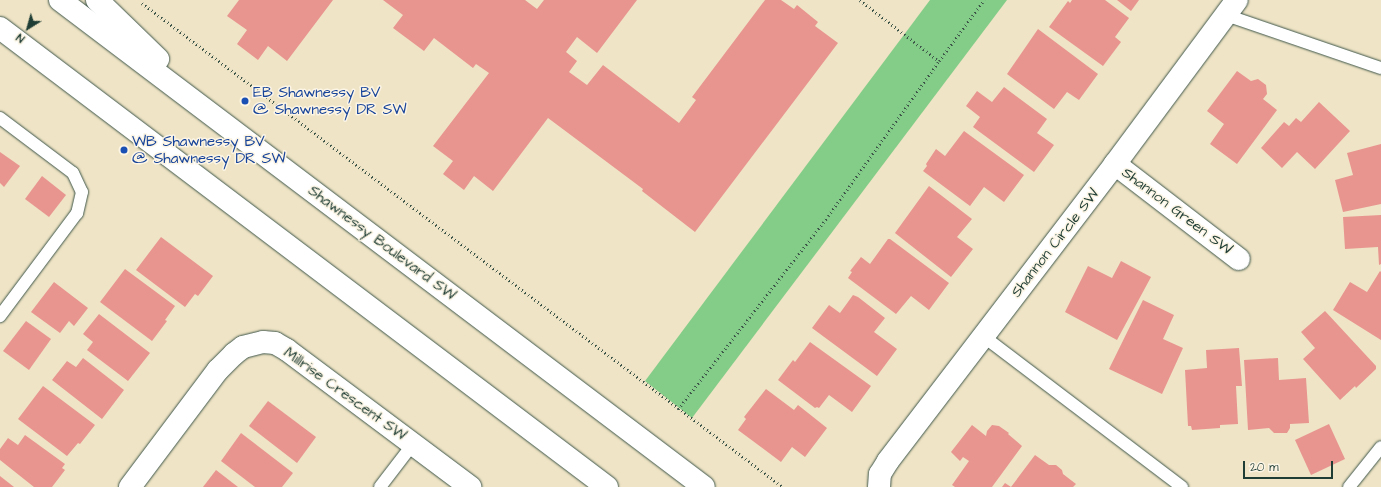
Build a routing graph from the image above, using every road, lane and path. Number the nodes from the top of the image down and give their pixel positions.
1 (60, 0) edge
2 (97, 0) edge
3 (137, 0) edge
4 (860, 0) edge
5 (984, 0) edge
6 (1231, 8) edge
7 (0, 28) edge
8 (939, 60) junction
9 (1381, 68) edge
10 (0, 118) edge
11 (234, 132) junction
12 (1115, 164) junction
13 (1239, 259) dead end
14 (0, 316) edge
15 (983, 336) junction
16 (678, 409) junction
17 (412, 444) junction
18 (1381, 447) edge
19 (130, 487) edge
20 (380, 487) edge
21 (470, 487) edge
22 (607, 487) edge
23 (704, 487) edge
24 (783, 487) edge
25 (879, 487) edge
26 (1182, 487) edge
27 (1349, 487) edge

1 - 11 main road, Shawnessy Boulevard SW
2 - 11 main road
3 - 16 path
4 - 8 path
5 - 8 path
6 - 9 lane
6 - 12 main road, Shannon Circle SW
7 - 22 main road
8 - 16 path
10 - 14 lane
11 - 23 main road, Shawnessy Boulevard SW
12 - 13 main road, Shannon Green SW
12 - 15 main road, Shannon Circle SW
15 - 25 main road, Shannon Circle SW
15 - 26 lane
16 - 24 path
17 - 19 main road, Millrise Crescent SW
17 - 20 lane
17 - 21 main road, Millrise Crescent SW
18 - 27 lane

